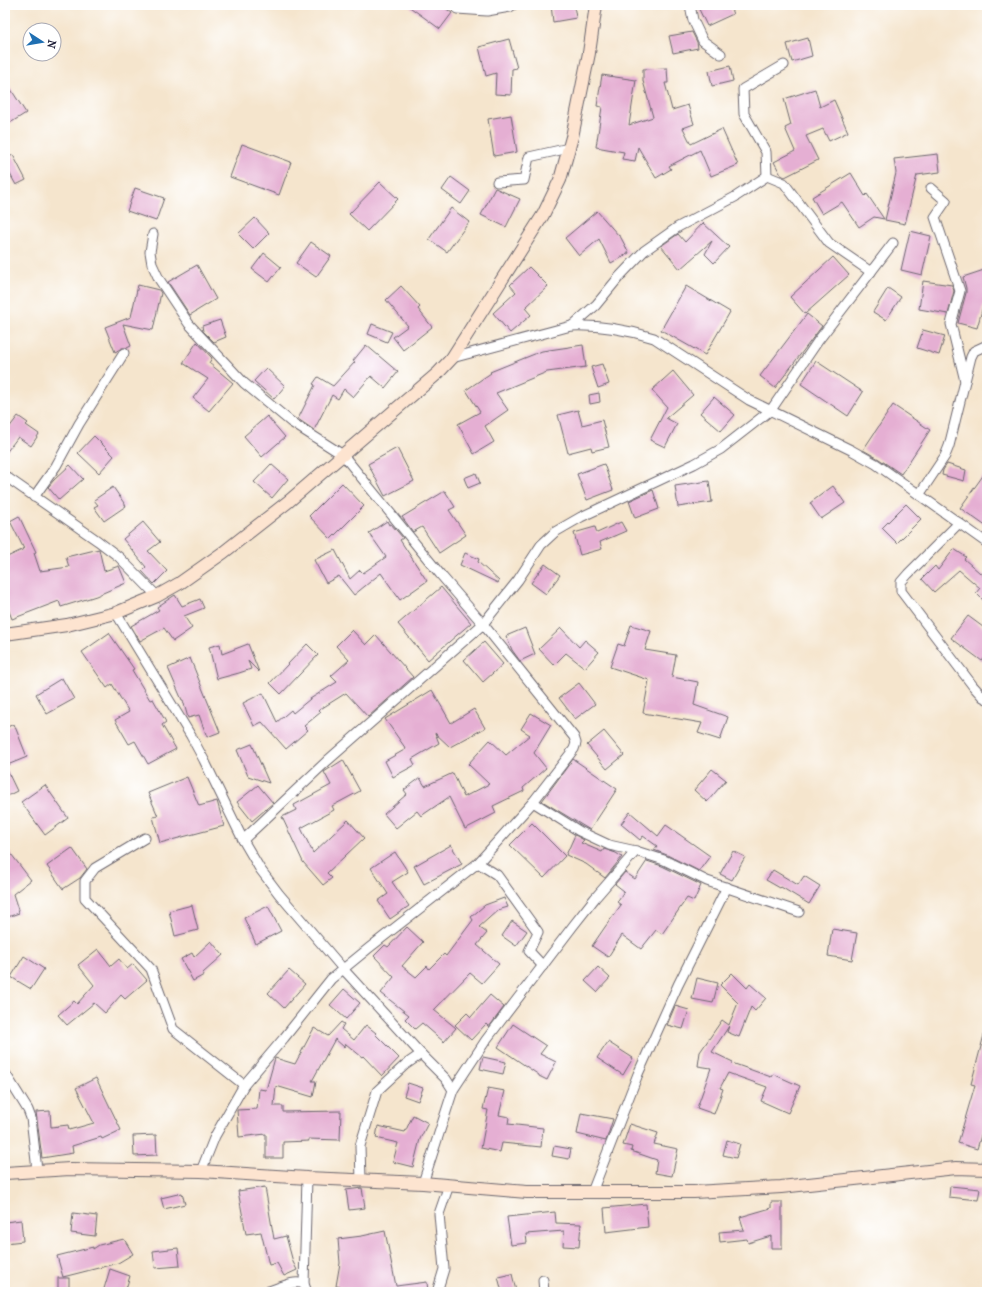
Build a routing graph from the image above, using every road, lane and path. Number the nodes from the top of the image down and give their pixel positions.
1 (513, 5) edge
2 (596, 5) edge
3 (690, 5) edge
4 (457, 9) dead end
5 (721, 54) dead end
6 (784, 65) dead end
7 (569, 148) junction
8 (767, 176) junction
9 (497, 182) dead end
10 (931, 188) dead end
11 (153, 234) dead end
12 (893, 243) dead end
13 (871, 272) junction
14 (572, 326) junction
15 (987, 345) edge
16 (124, 353) dead end
17 (452, 358) junction
18 (965, 381) junction
19 (770, 410) junction
20 (344, 455) junction
21 (5, 476) edge
22 (919, 495) junction
23 (34, 497) junction
24 (958, 523) junction
25 (987, 543) edge
26 (157, 596) junction
27 (116, 613) junction
28 (484, 624) junction
29 (5, 634) edge
30 (987, 699) edge
31 (533, 802) junction
32 (145, 838) dead end
33 (243, 840) junction
34 (636, 851) junction
35 (478, 862) junction
36 (727, 887) junction
37 (799, 912) dead end
38 (543, 966) junction
39 (344, 970) junction
40 (421, 1054) junction
41 (5, 1074) edge
42 (244, 1085) junction
43 (453, 1090) junction
44 (987, 1157) edge
45 (985, 1169) edge
46 (38, 1170) junction
47 (201, 1171) junction
48 (5, 1173) edge
49 (307, 1178) junction
50 (361, 1181) junction
51 (423, 1183) junction
52 (449, 1185) junction
53 (592, 1192) junction
54 (6, 1264) edge
55 (543, 1280) dead end
56 (305, 1288) edge
57 (274, 1291) edge
58 (7, 1292) edge
59 (264, 1292) edge
60 (437, 1292) edge
61 (544, 1292) edge

1 - 4 street
2 - 7 main road
3 - 5 street
6 - 8 street
7 - 9 street
7 - 17 main road
8 - 13 street
8 - 14 street
10 - 18 street
11 - 20 street
12 - 13 street
13 - 19 street
14 - 17 street
14 - 19 street
15 - 18 street
16 - 23 street
17 - 20 main road
18 - 22 street
19 - 22 street
19 - 28 street
20 - 26 main road
20 - 28 street
21 - 23 street
22 - 24 street
23 - 26 street
24 - 25 street
24 - 30 street
26 - 27 main road
27 - 29 main road
27 - 33 street
28 - 31 street
28 - 33 street
31 - 34 street
31 - 35 street
32 - 42 street
33 - 39 street
34 - 36 street
34 - 38 street
35 - 38 street
35 - 39 street
36 - 37 street
36 - 53 street
38 - 43 street
39 - 40 street
39 - 42 street
40 - 43 street
40 - 50 street
41 - 46 street
42 - 47 street
43 - 51 street
44 - 45 lane
45 - 53 main road
46 - 47 main road
46 - 48 main road
47 - 49 main road
49 - 50 main road
49 - 56 street
50 - 51 main road
51 - 52 main road
52 - 53 main road
52 - 60 street
54 - 58 path
55 - 61 street
56 - 57 street
57 - 59 street

